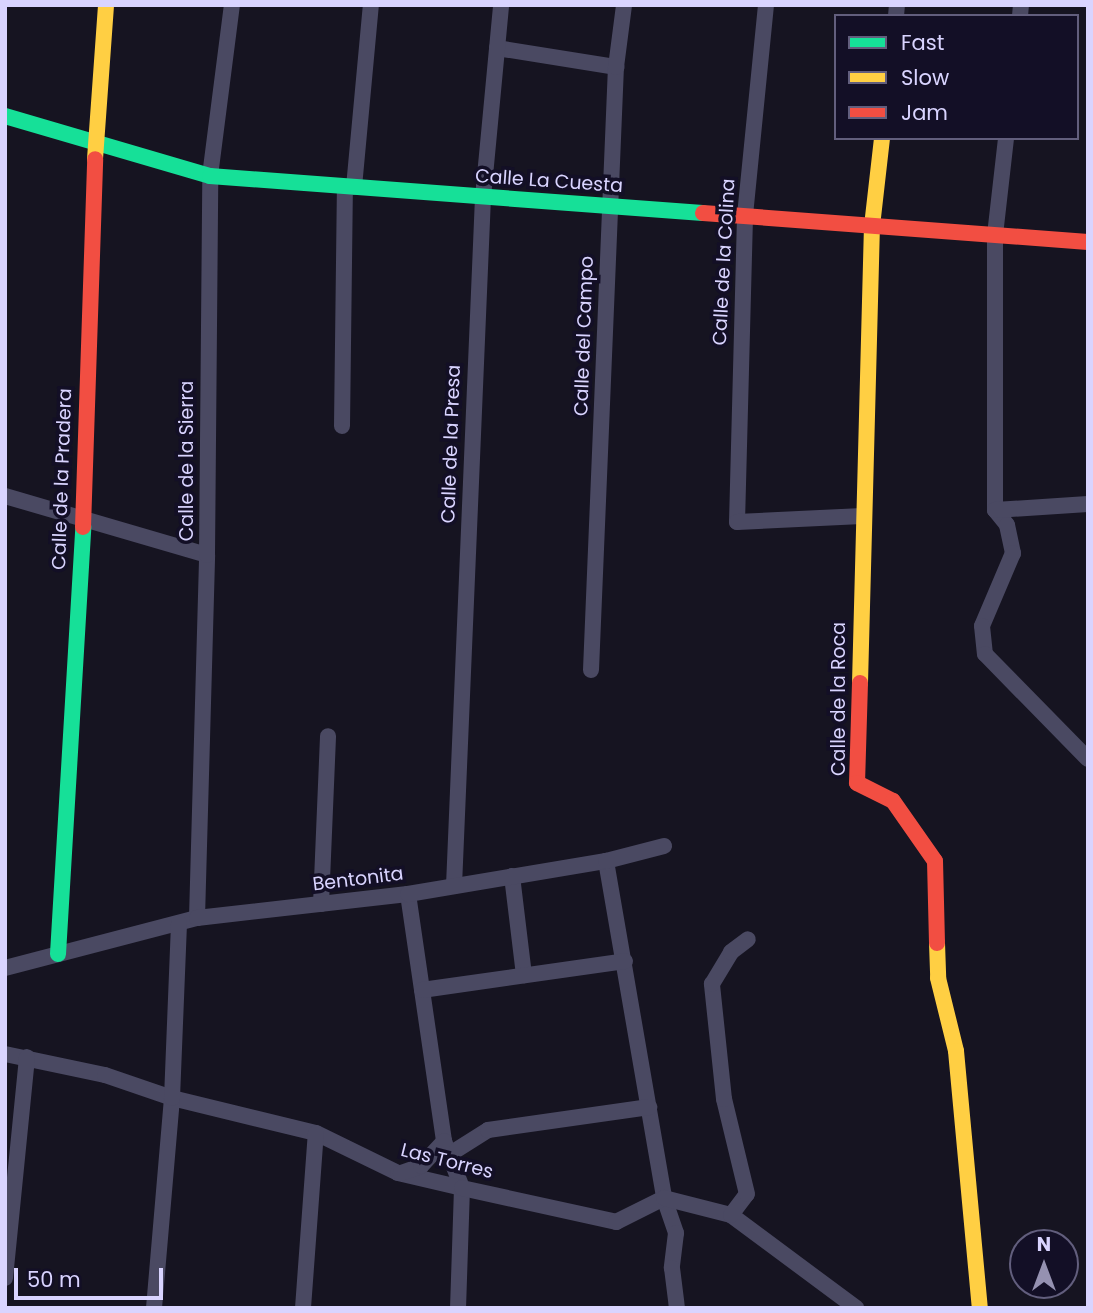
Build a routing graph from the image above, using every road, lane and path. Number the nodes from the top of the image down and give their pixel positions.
1 (106, 5) edge
2 (232, 5) edge
3 (371, 5) edge
4 (501, 5) edge
5 (624, 5) edge
6 (766, 5) edge
7 (497, 48) junction
8 (616, 67) junction
9 (8, 121) edge
10 (882, 140) edge
11 (1006, 140) edge
12 (95, 144) junction
13 (211, 176) junction
14 (350, 187) junction
15 (483, 197) junction
16 (610, 207) junction
17 (745, 217) junction
18 (873, 226) junction
19 (995, 235) junction
20 (1088, 242) edge
21 (342, 426) dead end
22 (5, 496) edge
23 (1088, 504) edge
24 (995, 510) junction
25 (862, 516) junction
26 (83, 521) junction
27 (207, 555) junction
28 (591, 670) dead end
29 (328, 736) dead end
30 (1088, 759) edge
31 (664, 846) dead end
32 (607, 861) junction
33 (512, 876) junction
34 (454, 886) junction
35 (408, 894) junction
36 (321, 904) junction
37 (197, 918) junction
38 (179, 923) junction
39 (748, 939) dead end
40 (58, 954) junction
41 (625, 961) junction
42 (5, 968) edge
43 (524, 975) junction
44 (422, 990) junction
45 (5, 1054) edge
46 (27, 1057) junction
47 (172, 1098) junction
48 (649, 1107) junction
49 (316, 1133) junction
50 (447, 1147) junction
51 (398, 1173) junction
52 (462, 1188) junction
53 (664, 1198) junction
54 (731, 1215) junction
55 (5, 1278) edge
56 (154, 1308) edge
57 (303, 1308) edge
58 (458, 1308) edge
59 (677, 1308) edge
60 (856, 1308) edge
61 (980, 1308) edge

1 - 12 street, Calle de la Pradera
2 - 13 street, Calle de la Sierra
3 - 14 street
4 - 7 street, Calle de la Presa
5 - 8 street, Calle del Campo
6 - 17 street, Calle de la Colina
7 - 8 street
7 - 15 street, Calle de la Presa
8 - 16 street, Calle del Campo
9 - 12 street, Calle La Cuesta
10 - 18 street, Calle de la Roca
11 - 19 street
12 - 13 street, Calle La Cuesta
12 - 26 street, Calle de la Pradera
13 - 14 street, Calle La Cuesta
13 - 27 street, Calle de la Sierra
14 - 15 street, Calle La Cuesta
14 - 21 street
15 - 16 street, Calle La Cuesta
15 - 34 street, Calle de la Presa
16 - 17 street, Calle La Cuesta
16 - 28 street, Calle del Campo
17 - 18 street, Calle La Cuesta
17 - 25 street, Calle de la Colina
18 - 19 street, Calle La Cuesta
18 - 25 street, Calle de la Roca
19 - 20 street, Calle La Cuesta
19 - 24 street
22 - 26 street
23 - 24 street
24 - 30 street
25 - 61 street, Calle de la Roca
26 - 27 street
26 - 40 street, Calle de la Pradera
27 - 37 street, Calle de la Sierra
29 - 36 street
31 - 32 street, Bentonita
32 - 33 street, Bentonita
32 - 41 street
33 - 34 street, Bentonita
33 - 43 street
34 - 35 street, Bentonita
35 - 36 street, Bentonita
35 - 44 street
36 - 37 street, Bentonita
37 - 38 street, Bentonita
38 - 40 street, Bentonita
38 - 47 street
39 - 54 street
40 - 42 street, Bentonita
41 - 43 street
41 - 48 street
43 - 44 street
44 - 50 street
45 - 46 street, Las Torres
46 - 47 street, Las Torres
46 - 55 street
47 - 49 street, Las Torres
47 - 56 street
48 - 50 street
48 - 53 street
49 - 51 street, Las Torres
49 - 57 street
50 - 51 street
50 - 52 street
51 - 52 street, Las Torres
52 - 53 street, Las Torres
52 - 58 street
53 - 54 street
53 - 59 street
54 - 60 street

